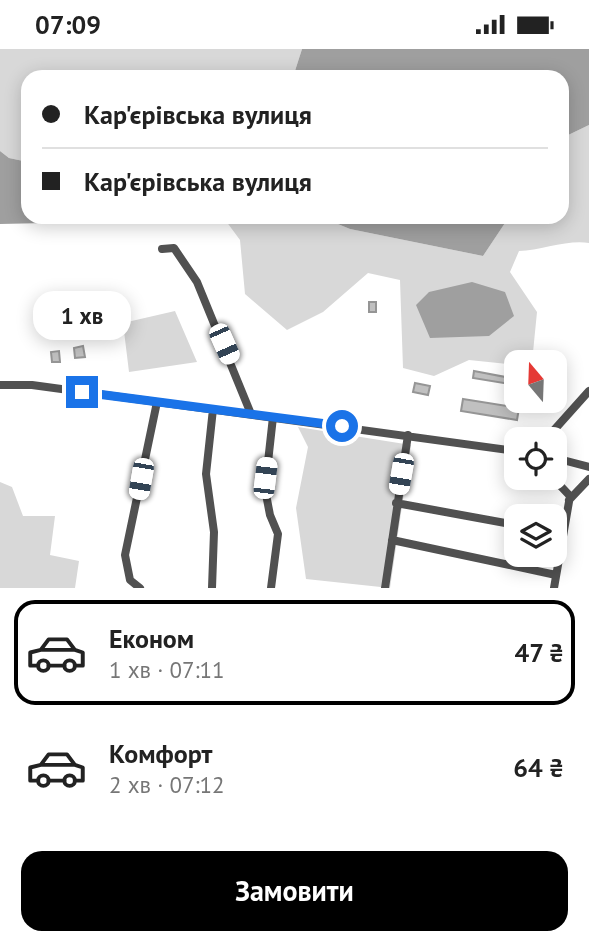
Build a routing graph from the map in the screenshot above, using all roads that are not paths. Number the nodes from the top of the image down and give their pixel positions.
1 (162, 249) dead end
2 (0, 385) edge
3 (589, 391) edge
4 (157, 402) junction
5 (213, 409) junction
6 (251, 414) junction
7 (272, 417) junction
8 (558, 427) edge
9 (408, 435) junction
10 (504, 449) edge
11 (567, 461) edge
12 (589, 467) edge
13 (589, 479) edge
14 (565, 490) edge
15 (569, 500) junction
16 (396, 503) junction
17 (567, 506) edge
18 (504, 523) edge
19 (392, 540) junction
20 (557, 567) edge
21 (556, 575) junction
22 (137, 587) edge
23 (212, 588) edge
24 (271, 588) edge
25 (385, 588) edge
26 (554, 588) edge

1 - 6 street
2 - 4 street
3 - 8 street
4 - 5 street
4 - 22 street
5 - 6 street
5 - 23 street
6 - 7 street
7 - 9 street
7 - 24 street
9 - 10 street
9 - 16 street
11 - 12 street
13 - 15 street
14 - 15 street
15 - 17 street
16 - 18 street
16 - 19 street
19 - 21 street
19 - 25 street
20 - 21 street
21 - 26 street

